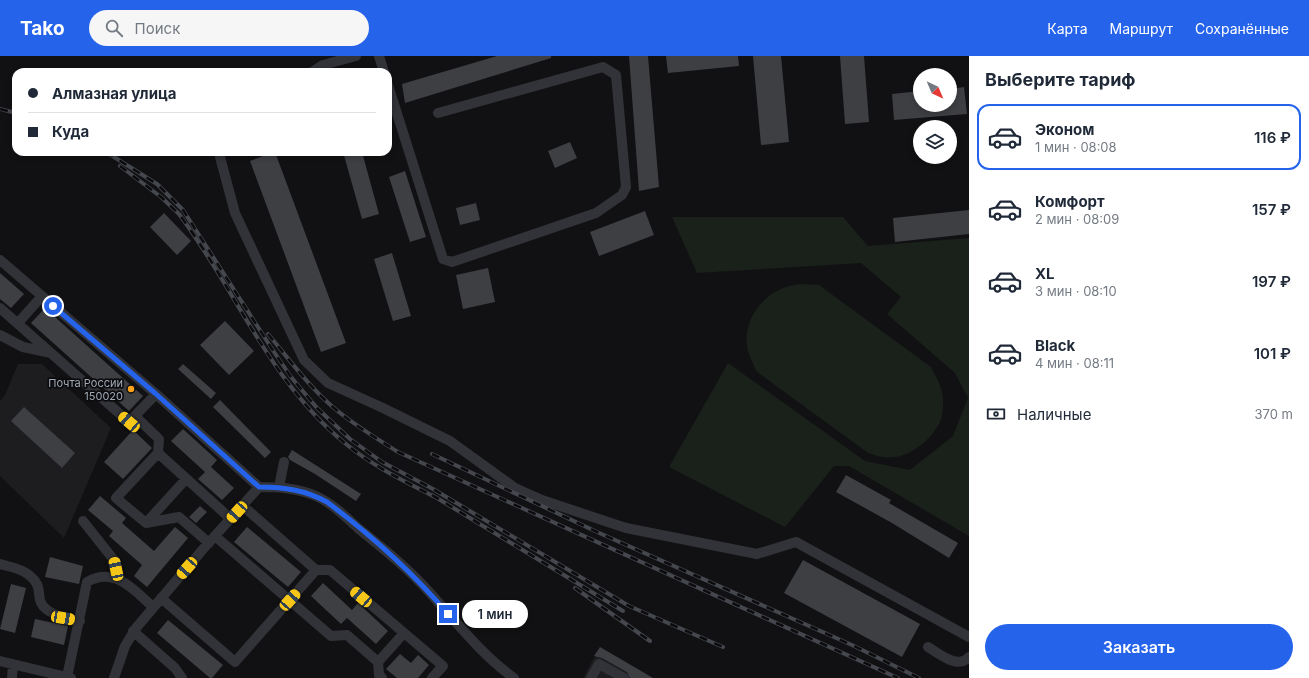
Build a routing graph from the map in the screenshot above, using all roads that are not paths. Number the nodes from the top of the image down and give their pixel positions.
1 (356, 56) edge
2 (379, 56) edge
3 (318, 68) edge
4 (383, 68) edge
5 (392, 98) edge
6 (438, 113) dead end
7 (220, 156) edge
8 (0, 260) edge
9 (42, 296) junction
10 (0, 308) edge
11 (18, 323) junction
12 (0, 335) edge
13 (51, 353) junction
14 (156, 394) junction
15 (135, 416) junction
16 (158, 453) junction
17 (284, 462) dead end
18 (186, 479) junction
19 (259, 487) junction
20 (279, 487) junction
21 (243, 506) junction
22 (230, 519) junction
23 (83, 521) dead end
24 (146, 523) junction
25 (212, 539) junction
26 (0, 564) edge
27 (316, 570) junction
28 (118, 578) junction
29 (161, 598) junction
30 (290, 600) junction
31 (154, 607) junction
32 (80, 621) junction
33 (133, 632) junction
34 (404, 633) junction
35 (969, 637) edge
36 (928, 647) dead end
37 (969, 657) edge
38 (0, 661) edge
39 (378, 662) junction
40 (13, 664) junction
41 (12, 678) edge
42 (69, 678) edge
43 (114, 678) edge
44 (182, 678) edge
45 (382, 678) edge
46 (432, 678) edge
47 (514, 678) edge
48 (591, 678) edge
49 (624, 678) edge

1 - 3 street
2 - 4 street
5 - 6 street
7 - 35 street
8 - 9 street
9 - 11 street
9 - 14 street
10 - 11 street
11 - 13 street
12 - 13 street
13 - 15 street
14 - 15 street
14 - 19 street
15 - 16 street
16 - 18 street
16 - 24 street
17 - 20 street
18 - 22 street
18 - 24 street
19 - 20 street
19 - 21 street
20 - 47 street
21 - 22 street
21 - 27 street
22 - 25 street
23 - 28 street
24 - 25 street
25 - 29 street
25 - 30 street
26 - 32 street
27 - 30 street
27 - 34 street
28 - 31 street
28 - 32 street
29 - 30 street
29 - 31 street
30 - 39 street
31 - 33 street
32 - 42 street
33 - 43 street
33 - 44 street
34 - 39 street
34 - 46 street
36 - 37 street
38 - 40 street
39 - 45 street
40 - 41 street
40 - 42 street
48 - 49 street

